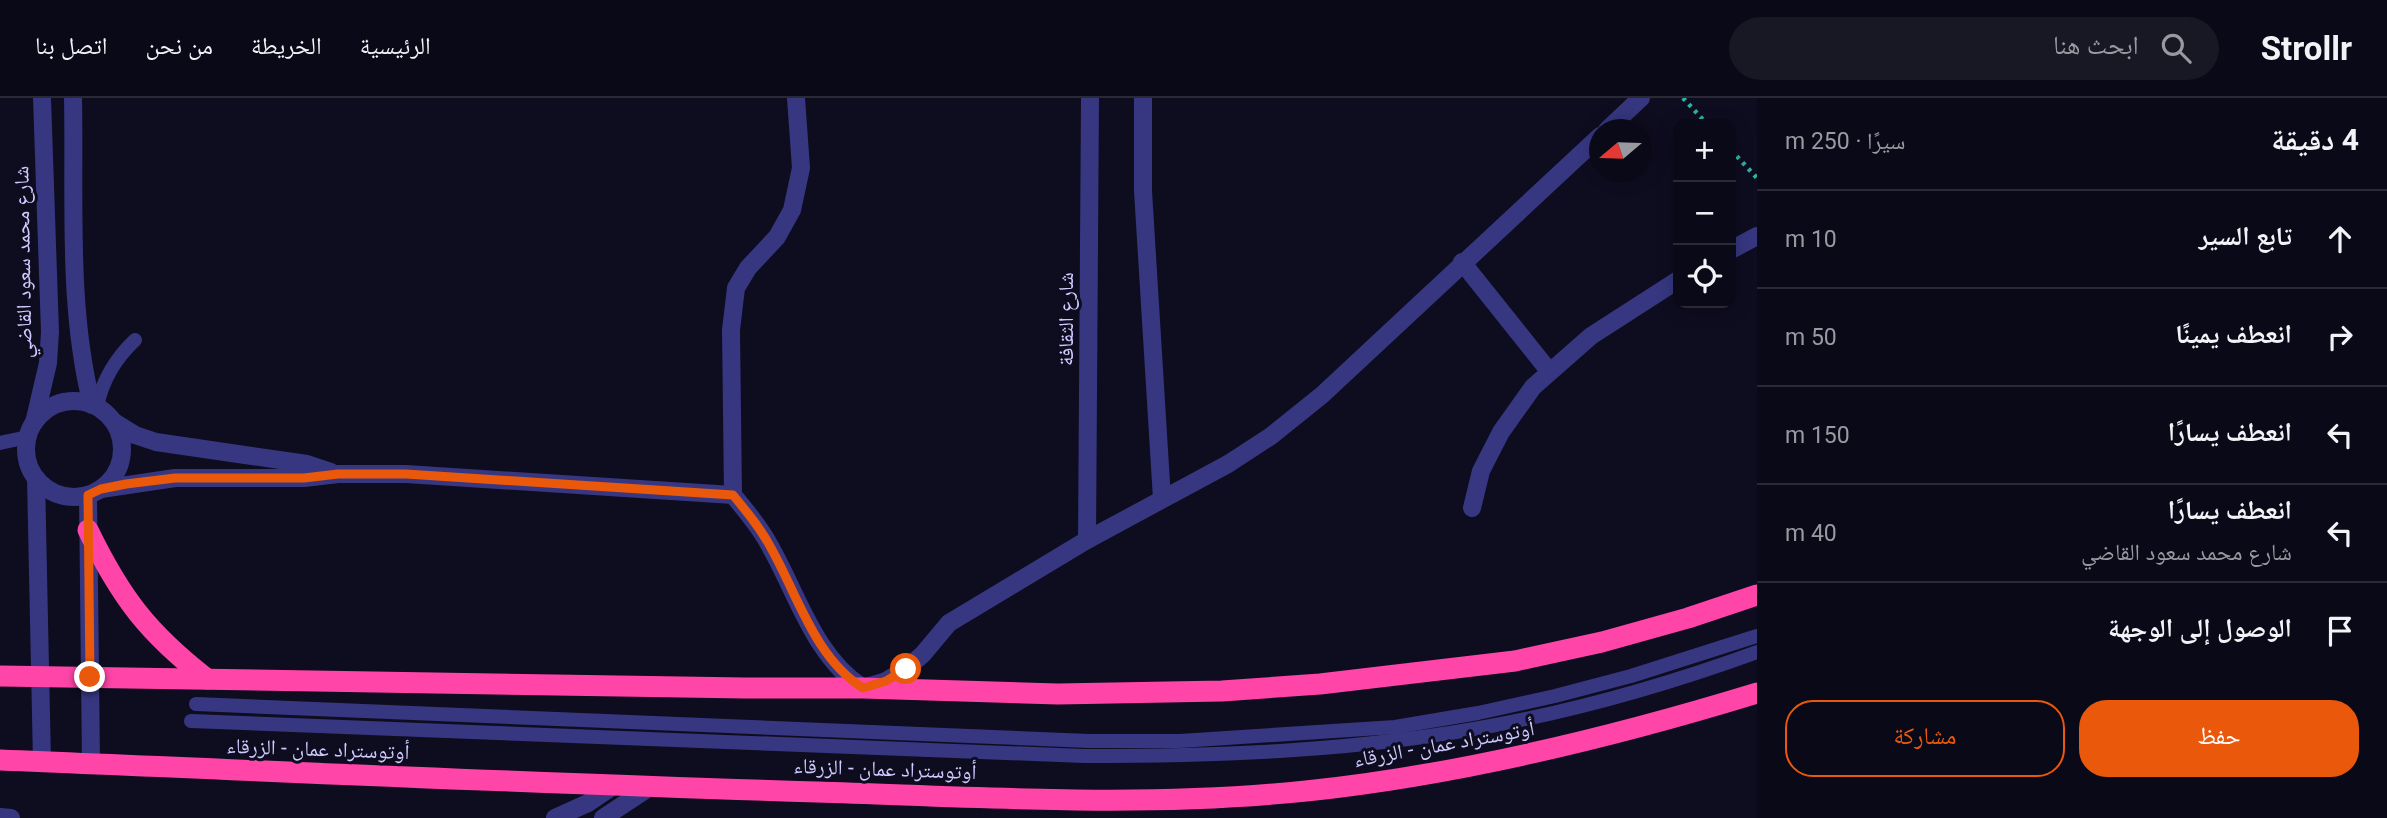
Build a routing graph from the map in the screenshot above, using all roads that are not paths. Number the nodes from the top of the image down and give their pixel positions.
1 (42, 98) edge
2 (73, 98) edge
3 (796, 98) edge
4 (1090, 98) edge
5 (1143, 98) edge
6 (1641, 98) edge
7 (1619, 119) edge
8 (1589, 146) edge
9 (1757, 236) edge
10 (1736, 247) edge
11 (1462, 262) junction
12 (1673, 283) edge
13 (135, 340) dead end
14 (1549, 371) junction
15 (94, 406) junction
16 (114, 422) junction
17 (31, 430) junction
18 (0, 443) edge
19 (338, 474) junction
20 (36, 478) junction
21 (95, 492) junction
22 (733, 495) junction
23 (1162, 499) junction
24 (1472, 508) dead end
25 (88, 530) junction
26 (1087, 540) junction
27 (1757, 595) edge
28 (1757, 636) edge
29 (1757, 652) edge
30 (0, 676) edge
31 (40, 676) junction
32 (90, 677) junction
33 (207, 679) junction
34 (863, 688) junction
35 (1757, 693) edge
36 (197, 704) dead end
37 (191, 721) dead end
38 (0, 760) edge
39 (42, 762) junction
40 (91, 764) junction
41 (613, 786) junction
42 (650, 787) junction
43 (0, 817) edge
44 (11, 818) edge
45 (555, 818) edge
46 (603, 818) edge

1 - 17 street, شارع محمد سعود القاضي
2 - 15 street
3 - 22 street
4 - 26 street, شارع الثقافة
5 - 23 street
6 - 7 street
8 - 11 street
9 - 10 street
11 - 14 street
11 - 23 street
12 - 14 street
13 - 15 lane
14 - 24 street
15 - 16 street
15 - 17 street
16 - 19 street
16 - 21 street
17 - 18 lane
17 - 20 street
19 - 21 street
19 - 22 street
20 - 21 street
20 - 31 street
21 - 25 street
22 - 34 street
23 - 26 street
25 - 32 street
25 - 33 highway
26 - 34 street
27 - 34 highway
28 - 36 lane
29 - 37 lane
30 - 31 highway
31 - 32 highway
31 - 39 street
32 - 33 highway
32 - 40 street
33 - 34 highway
35 - 42 highway, أوتوستراد عمان - الزرقاء
38 - 39 highway, أوتوستراد عمان - الزرقاء
39 - 40 highway, أوتوستراد عمان - الزرقاء
40 - 41 highway, أوتوستراد عمان - الزرقاء
41 - 42 highway, أوتوستراد عمان - الزرقاء
41 - 45 street
42 - 46 street
43 - 44 street

